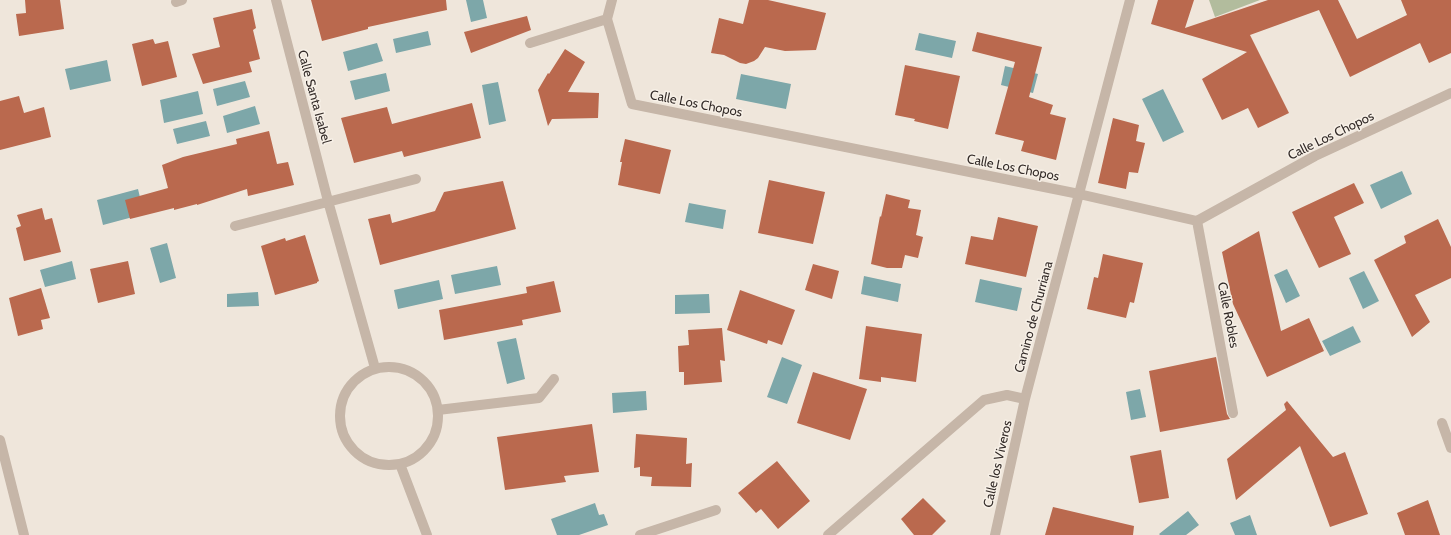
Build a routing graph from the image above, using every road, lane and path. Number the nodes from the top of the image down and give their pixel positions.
1 (276, 0) edge
2 (612, 0) edge
3 (1130, 0) edge
4 (607, 19) junction
5 (530, 43) dead end
6 (1451, 94) edge
7 (416, 179) dead end
8 (1079, 194) junction
9 (328, 201) junction
10 (1197, 221) junction
11 (235, 226) dead end
12 (375, 368) junction
13 (554, 379) dead end
14 (1026, 399) junction
15 (438, 410) junction
16 (1233, 413) dead end
17 (1442, 422) dead end
18 (0, 440) edge
19 (1451, 448) edge
20 (400, 464) junction
21 (716, 510) dead end
22 (24, 535) edge
23 (427, 535) edge
24 (640, 535) edge
25 (828, 535) edge
26 (995, 535) edge

1 - 9 street, Calle Santa Isabel
2 - 4 street
3 - 8 street, Camino de Churriana
4 - 5 street
4 - 8 street, Calle Los Chopos
6 - 10 street, Calle Los Chopos
7 - 9 street
8 - 10 street, Calle Los Chopos
8 - 14 street, Camino de Churriana
9 - 11 street
9 - 12 street, Calle Santa Isabel
10 - 16 street, Calle Robles
12 - 15 street
12 - 20 street
13 - 15 street
14 - 25 street
14 - 26 street, Calle los Viveros
15 - 20 street
17 - 19 street
18 - 22 street
20 - 23 street
21 - 24 street

